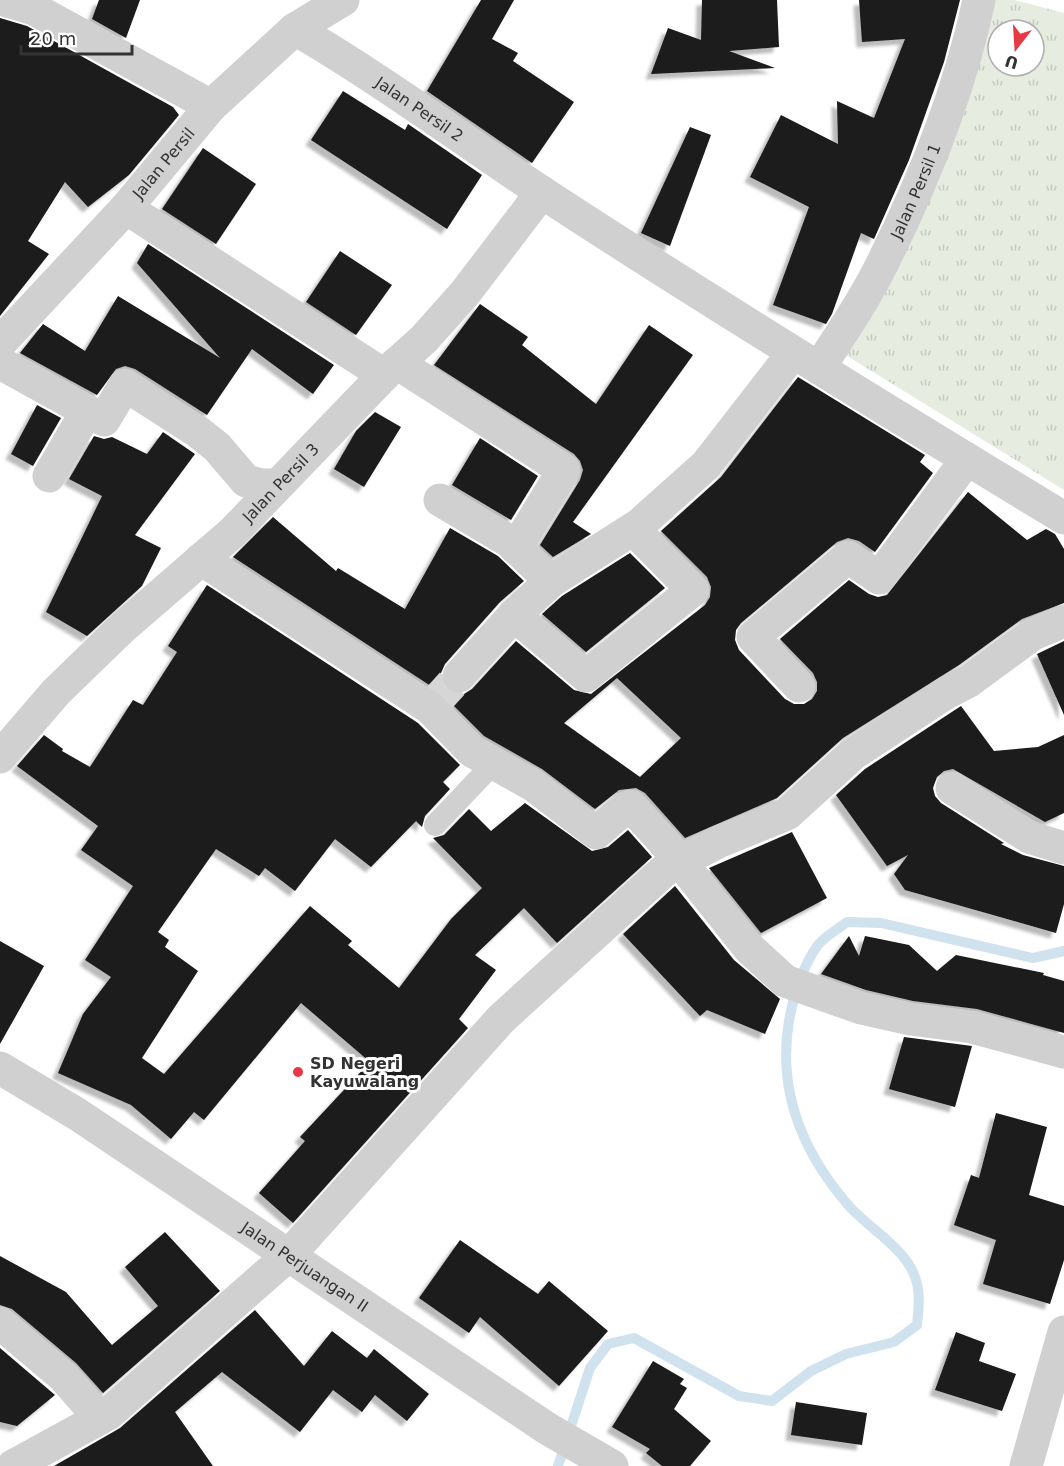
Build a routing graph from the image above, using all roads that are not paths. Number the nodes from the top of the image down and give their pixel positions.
1 (4, 0) edge
2 (343, 0) edge
3 (979, 0) edge
4 (295, 29) junction
5 (211, 106) junction
6 (542, 192) junction
7 (126, 208) junction
8 (0, 344) edge
9 (806, 361) junction
10 (0, 363) edge
11 (391, 369) junction
12 (87, 411) junction
13 (967, 459) junction
14 (49, 476) dead end
15 (277, 485) junction
16 (440, 500) dead end
17 (1064, 518) edge
18 (633, 529) junction
19 (516, 548) junction
20 (201, 559) junction
21 (551, 581) junction
22 (514, 615) junction
23 (1064, 621) edge
24 (459, 676) tunnel mouth
25 (799, 686) dead end
26 (0, 756) edge
27 (495, 763) junction
28 (952, 788) dead end
29 (435, 825) dead end
30 (1064, 849) edge
31 (678, 863) junction
32 (1064, 1052) edge
33 (0, 1068) edge
34 (290, 1254) junction
35 (0, 1323) edge
36 (1064, 1332) edge
37 (100, 1418) junction
38 (13, 1466) edge
39 (612, 1466) edge
40 (1026, 1466) edge

1 - 5 street
2 - 4 street, Jalan Persil
3 - 9 street, Jalan Persil 1
4 - 5 street, Jalan Persil
4 - 6 street, Jalan Persil 2
5 - 7 street, Jalan Persil
6 - 9 street, Jalan Persil 2
6 - 11 street, Jalan Persil 3
7 - 8 street, Jalan Persil
7 - 11 street
9 - 13 street, Jalan Persil 2
9 - 18 street, Jalan Persil 1
10 - 12 street
11 - 15 street, Jalan Persil 3
11 - 19 street
12 - 14 street
12 - 15 street
13 - 17 street, Jalan Persil 2
13 - 25 street
15 - 20 street, Jalan Persil 3
16 - 19 street
18 - 21 street, Jalan Persil 1
18 - 22 street
19 - 21 street
20 - 26 street, Jalan Persil 3
20 - 27 street
21 - 22 street, Jalan Persil 1
22 - 24 street, Jalan Persil 1
23 - 31 street
27 - 29 lane
27 - 31 street
28 - 30 street
31 - 32 street
31 - 34 street
33 - 34 street, Jalan Perjuangan II
34 - 37 street
34 - 39 street, Jalan Perjuangan II
35 - 37 street
36 - 40 street
37 - 38 street

